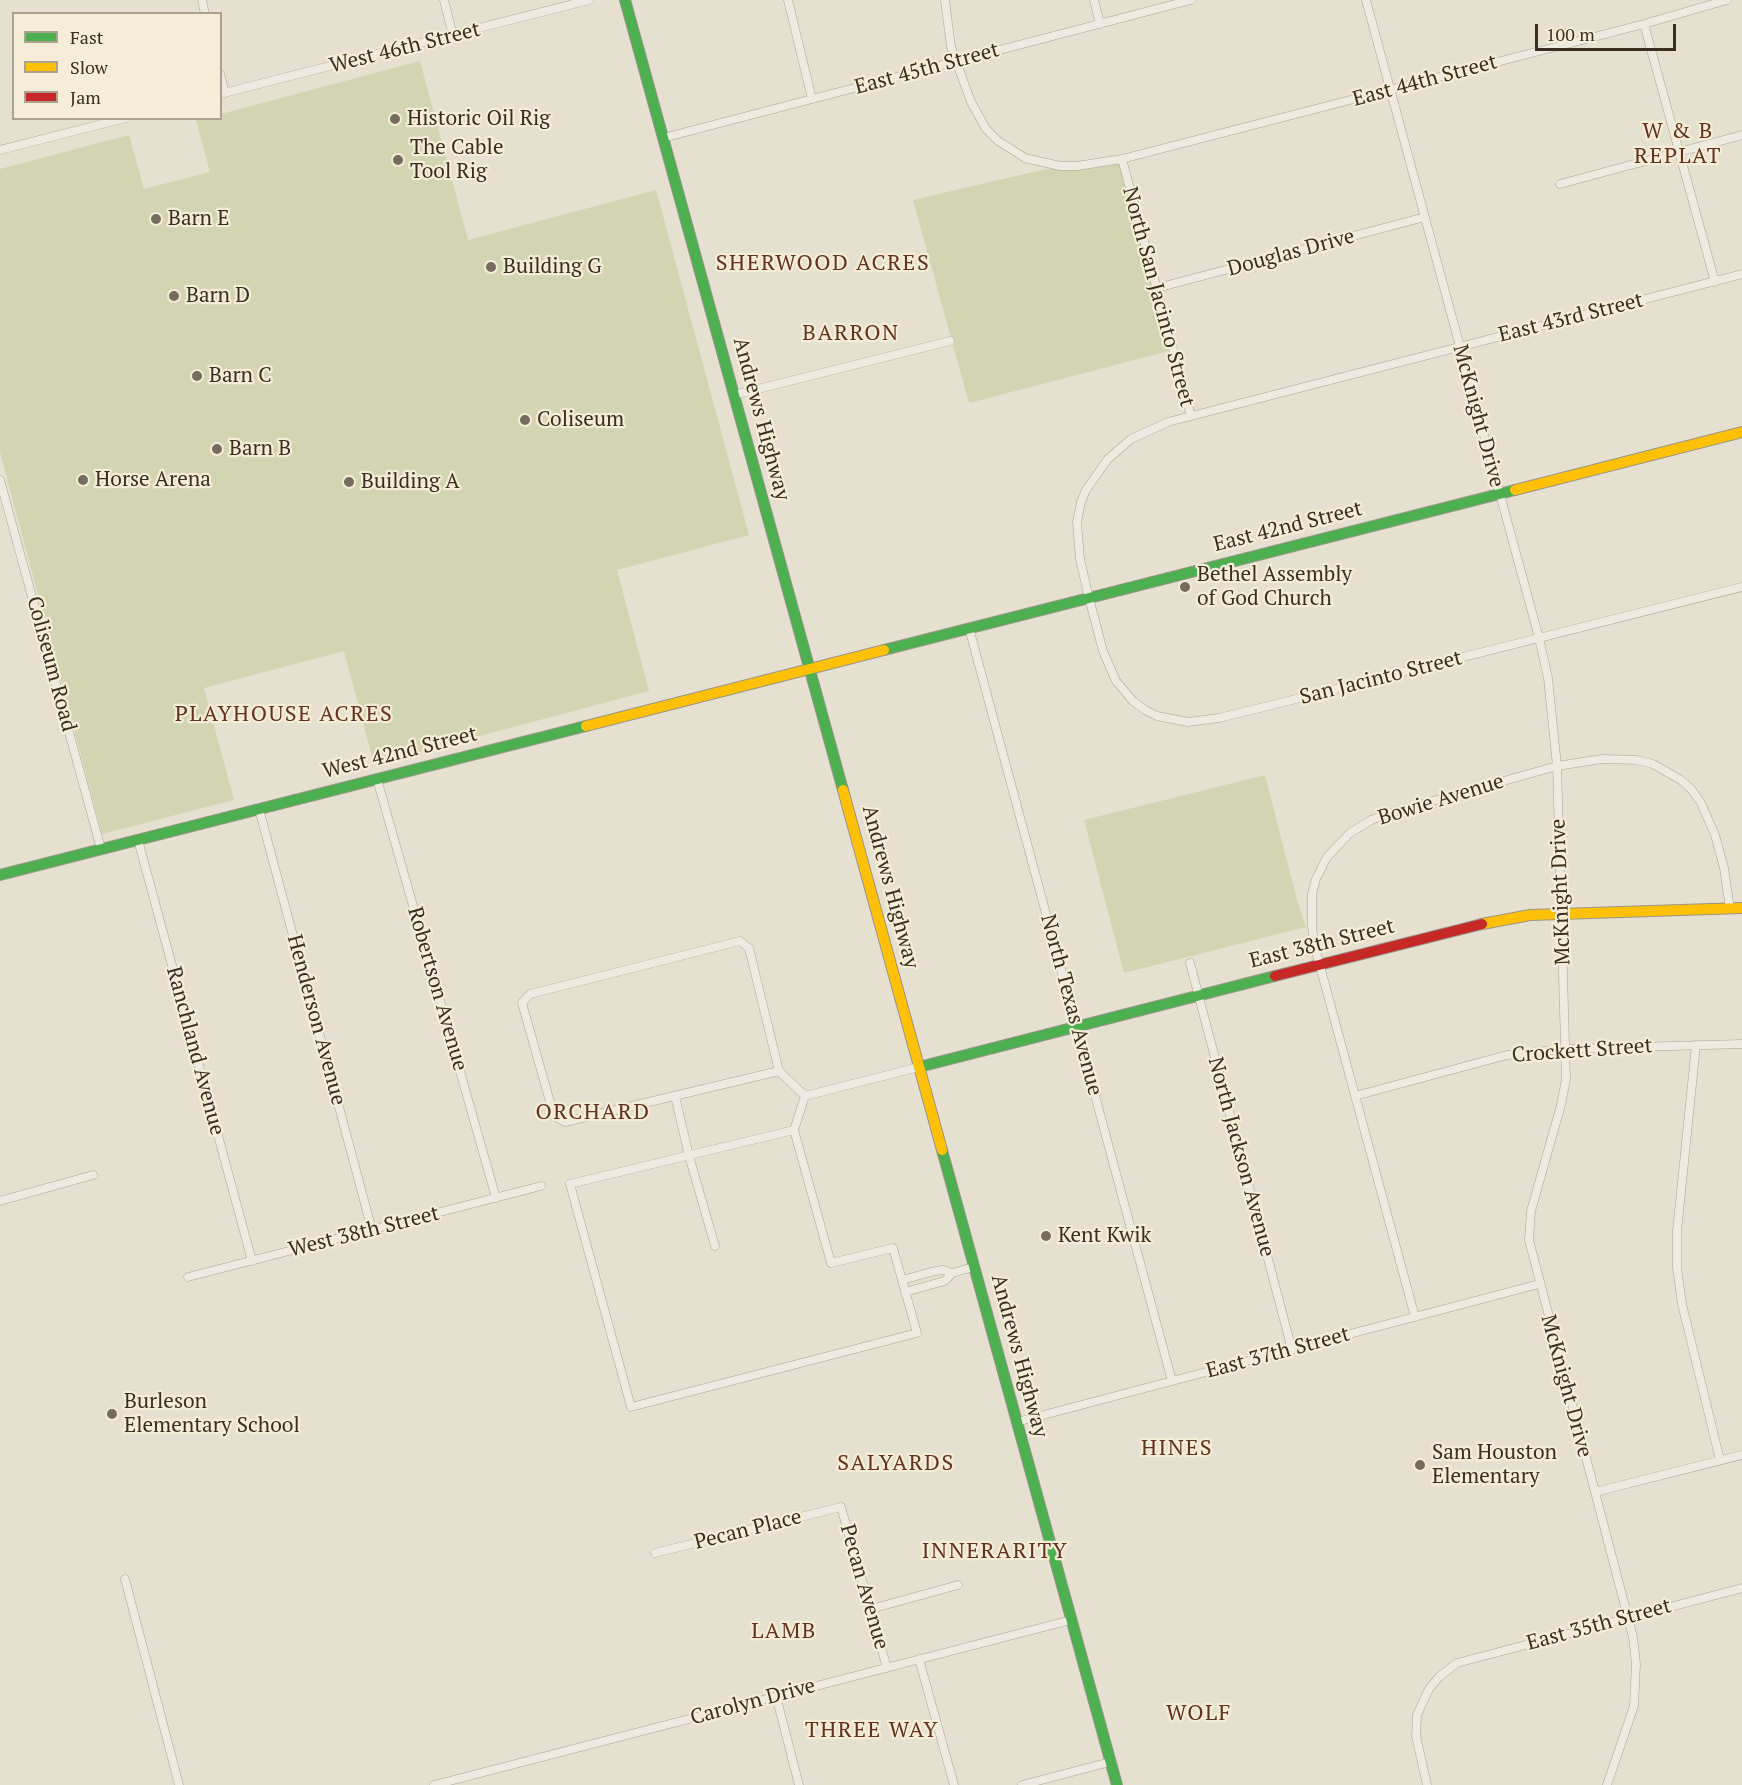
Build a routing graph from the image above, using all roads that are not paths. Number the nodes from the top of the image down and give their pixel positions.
1 (444, 0) edge
2 (589, 0) edge
3 (625, 0) edge
4 (788, 0) edge
5 (945, 0) edge
6 (1094, 0) edge
7 (1191, 0) edge
8 (1366, 0) edge
9 (1727, 0) edge
10 (1100, 24) junction
11 (1644, 24) junction
12 (453, 36) junction
13 (956, 61) junction
14 (1390, 90) junction
15 (223, 94) edge
16 (812, 99) junction
17 (118, 120) edge
18 (1742, 135) edge
19 (663, 138) junction
20 (0, 150) edge
21 (1679, 153) junction
22 (1122, 159) junction
23 (1560, 184) dead end
24 (1425, 217) junction
25 (1742, 274) edge
26 (1715, 282) junction
27 (1157, 288) junction
28 (950, 341) dead end
29 (1460, 347) junction
30 (734, 395) junction
31 (1191, 416) junction
32 (1742, 432) edge
33 (0, 480) edge
34 (1499, 493) junction
35 (1742, 587) edge
36 (1089, 598) junction
37 (969, 628) junction
38 (1539, 638) junction
39 (809, 669) junction
40 (1557, 766) junction
41 (377, 779) junction
42 (259, 809) junction
43 (138, 840) junction
44 (101, 849) junction
45 (0, 875) edge
46 (1742, 908) edge
47 (1730, 909) junction
48 (1562, 914) junction
49 (1190, 963) dead end
50 (1319, 965) junction
51 (1198, 996) junction
52 (1077, 1027) junction
53 (1742, 1044) edge
54 (1696, 1045) junction
55 (1566, 1049) junction
56 (919, 1067) junction
57 (779, 1071) junction
58 (675, 1096) junction
59 (805, 1096) junction
60 (1355, 1096) junction
61 (794, 1130) junction
62 (689, 1156) junction
63 (93, 1175) dead end
64 (541, 1186) dead end
65 (496, 1198) junction
66 (0, 1201) edge
67 (372, 1230) junction
68 (715, 1246) dead end
69 (252, 1261) junction
70 (974, 1267) junction
71 (952, 1273) junction
72 (188, 1277) dead end
73 (902, 1280) junction
74 (1539, 1284) junction
75 (905, 1292) junction
76 (1415, 1317) junction
77 (1293, 1350) junction
78 (1172, 1381) junction
79 (1017, 1422) junction
80 (1742, 1455) edge
81 (1720, 1460) junction
82 (1595, 1492) junction
83 (841, 1507) joint
84 (655, 1553) dead end
85 (125, 1579) dead end
86 (958, 1585) dead end
87 (1742, 1588) edge
88 (871, 1609) junction
89 (1629, 1617) junction
90 (1071, 1620) junction
91 (919, 1659) junction
92 (887, 1668) junction
93 (776, 1696) junction
94 (1110, 1762) junction
95 (470, 1776) junction
96 (179, 1785) edge
97 (435, 1785) edge
98 (472, 1785) edge
99 (799, 1785) edge
100 (954, 1785) edge
101 (1022, 1785) edge
102 (1117, 1785) edge
103 (1427, 1785) edge
104 (1607, 1785) edge

1 - 12 street
2 - 12 street, West 46th Street
3 - 19 main road, Andrews Highway
4 - 16 street
5 - 13 street, North San Jacinto Street
6 - 10 street
7 - 10 street, East 45th Street
8 - 14 street, McKnight Drive
9 - 11 street, East 44th Street
10 - 13 street, East 45th Street
11 - 14 street, East 44th Street
11 - 21 street
12 - 15 street, West 46th Street
13 - 16 street, East 45th Street
13 - 22 street, North San Jacinto Street
14 - 22 street, East 44th Street
14 - 24 street, McKnight Drive
16 - 19 street, East 45th Street
17 - 20 street
18 - 21 street
19 - 30 main road, Andrews Highway
21 - 23 street
21 - 26 street
22 - 27 street, North San Jacinto Street
24 - 27 street, Douglas Drive
24 - 29 street, McKnight Drive
25 - 26 street, East 43rd Street
26 - 29 street, East 43rd Street
27 - 31 street, North San Jacinto Street
28 - 30 street
29 - 31 street, East 43rd Street
29 - 34 street, McKnight Drive
30 - 39 main road, Andrews Highway
31 - 36 street, North San Jacinto Street
32 - 34 main road, East 42nd Street
33 - 44 street, Coliseum Road
34 - 36 main road, East 42nd Street
34 - 38 street, McKnight Drive
35 - 38 street, San Jacinto Street
36 - 37 main road, East 42nd Street
36 - 38 street, San Jacinto Street
37 - 39 main road, East 42nd Street
37 - 52 street, North Texas Avenue
38 - 40 street, McKnight Drive
39 - 41 main road, West 42nd Street
39 - 56 main road, Andrews Highway
40 - 47 street, Bowie Avenue
40 - 48 street, McKnight Drive
40 - 50 street, Bowie Avenue
41 - 42 main road, West 42nd Street
41 - 65 street, Robertson Avenue
42 - 43 main road, West 42nd Street
42 - 67 street, Henderson Avenue
43 - 44 main road, West 42nd Street
43 - 69 street, Ranchland Avenue
44 - 45 main road, West 42nd Street
46 - 47 main road, East 38th Street
47 - 48 main road, East 38th Street
48 - 50 main road, East 38th Street
48 - 55 street, McKnight Drive
49 - 51 street, North Jackson Avenue
50 - 51 main road, East 38th Street
50 - 60 street, Bowie Avenue
51 - 52 main road, East 38th Street
51 - 77 street, North Jackson Avenue
52 - 56 main road, East 38th Street
52 - 78 street, North Texas Avenue
53 - 54 street, Crockett Street
54 - 55 street, Crockett Street
54 - 81 street
55 - 60 street, Crockett Street
55 - 74 street, McKnight Drive
56 - 59 street
56 - 70 main road, Andrews Highway
57 - 58 street
57 - 58 street
57 - 59 street
58 - 62 street
59 - 61 street
60 - 76 street, Bowie Avenue
61 - 62 street
61 - 73 street
62 - 68 street
62 - 75 street
63 - 66 street
64 - 65 street, West 38th Street
65 - 67 street, West 38th Street
67 - 69 street, West 38th Street
69 - 72 street, West 38th Street
70 - 71 street
70 - 79 main road, Andrews Highway
71 - 73 street
71 - 75 street
73 - 75 street
74 - 76 street, East 37th Street
74 - 82 street, McKnight Drive
76 - 77 street, East 37th Street
77 - 78 street, East 37th Street
78 - 79 street, East 37th Street
79 - 90 main road, Andrews Highway
80 - 81 street
81 - 82 street
82 - 89 street, McKnight Drive
83 - 84 street, Pecan Place
83 - 88 street, Pecan Avenue
85 - 96 street
86 - 88 street
87 - 89 street, East 35th Street
88 - 92 street, Pecan Avenue
89 - 103 street, East 35th Street
89 - 104 street, McKnight Drive
90 - 91 street, Carolyn Drive
90 - 94 main road, Andrews Highway
91 - 92 street, Carolyn Drive
91 - 100 street
92 - 93 street, Carolyn Drive
93 - 95 street, Carolyn Drive
93 - 99 street
94 - 101 street
94 - 102 main road, Andrews Highway
95 - 97 street, Carolyn Drive
95 - 98 street

